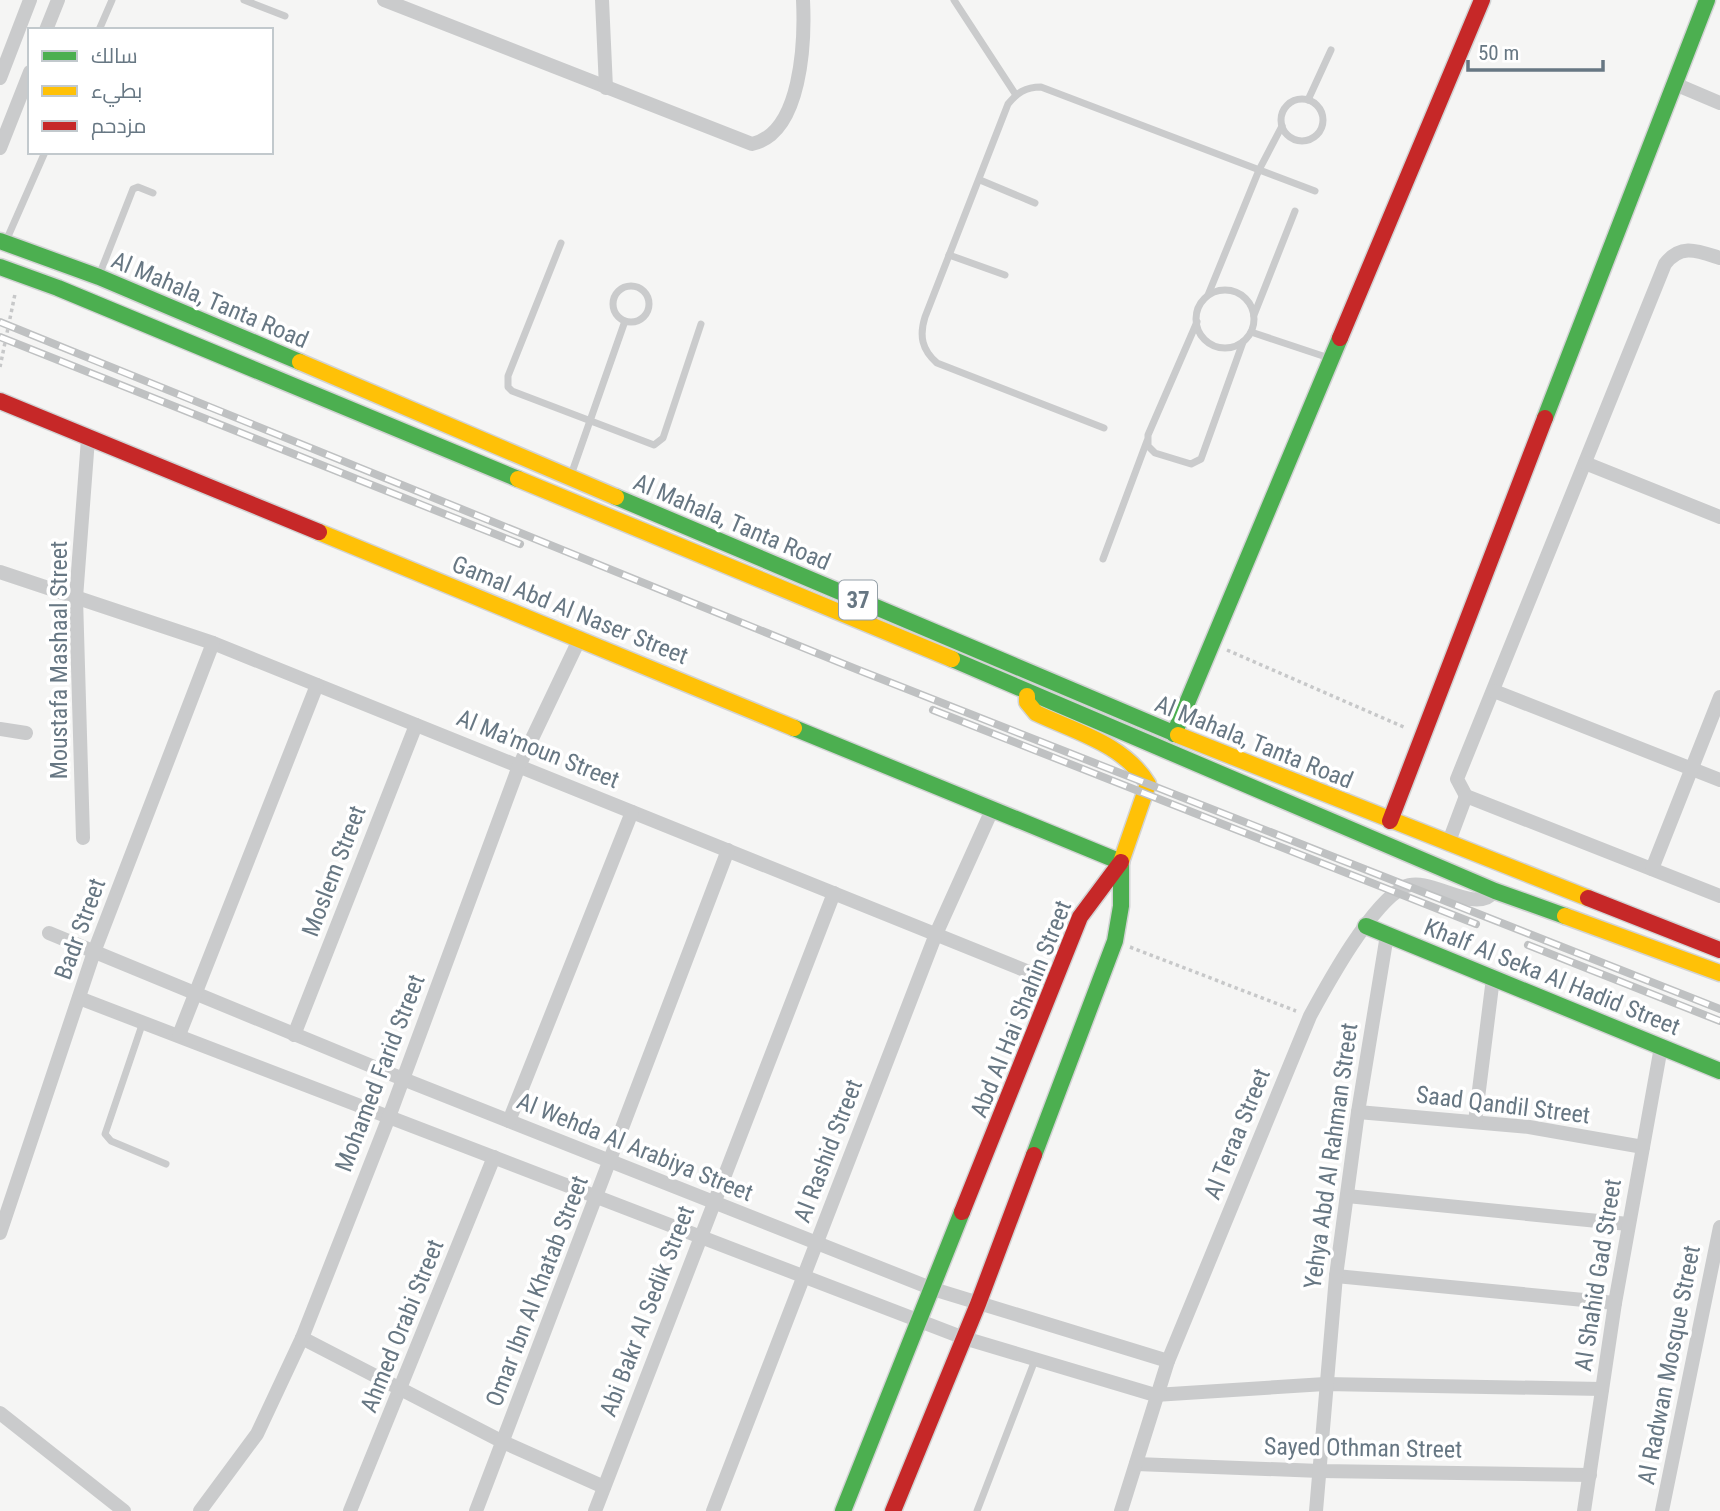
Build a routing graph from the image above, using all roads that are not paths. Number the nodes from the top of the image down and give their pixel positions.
1 (30, 0) edge
2 (58, 0) edge
3 (113, 0) edge
4 (244, 0) edge
5 (384, 0) edge
6 (602, 0) edge
7 (803, 0) edge
8 (954, 0) edge
9 (1482, 0) edge
10 (1707, 0) edge
11 (285, 16) dead end
12 (47, 28) edge
13 (100, 28) edge
14 (1331, 50) dead end
15 (28, 77) edge
16 (0, 78) edge
17 (1675, 85) junction
18 (606, 88) junction
19 (1016, 94) junction
20 (1307, 100) junction
21 (1720, 103) edge
22 (1282, 126) junction
23 (0, 148) edge
24 (45, 154) edge
25 (1259, 170) junction
26 (980, 180) junction
27 (1315, 191) dead end
28 (153, 193) dead end
29 (1035, 203) dead end
30 (1295, 211) dead end
31 (3, 242) edge
32 (561, 243) dead end
33 (949, 255) junction
34 (1720, 258) edge
35 (0, 267) edge
36 (1005, 275) dead end
37 (99, 277) junction
38 (1208, 295) junction
39 (1254, 315) junction
40 (625, 321) junction
41 (1197, 322) junction
42 (701, 324) dead end
43 (1251, 332) junction
44 (1242, 342) junction
45 (1333, 359) junction
46 (0, 401) edge
47 (590, 421) junction
48 (1104, 428) dead end
49 (88, 439) junction
50 (1147, 440) junction
51 (1585, 463) junction
52 (570, 478) junction
53 (1720, 517) edge
54 (1103, 559) dead end
55 (0, 572) edge
56 (76, 598) junction
57 (580, 638) junction
58 (213, 643) junction
59 (317, 685) junction
60 (1494, 691) junction
61 (1028, 693) junction
62 (1720, 698) edge
63 (416, 725) junction
64 (0, 729) edge
65 (26, 733) dead end
66 (1174, 734) junction
67 (519, 766) junction
68 (1692, 769) junction
69 (1720, 780) edge
70 (1466, 796) junction
71 (992, 810) junction
72 (632, 812) junction
73 (1390, 821) junction
74 (83, 838) dead end
75 (1448, 844) junction
76 (728, 850) junction
77 (1121, 862) junction
78 (1651, 869) junction
79 (1495, 891) junction
80 (834, 893) junction
81 (1720, 896) edge
82 (1366, 926) junction
83 (48, 933) dead end
84 (936, 934) junction
85 (1387, 934) junction
86 (1720, 950) edge
87 (94, 952) junction
88 (1720, 972) edge
89 (1493, 978) junction
90 (1054, 982) junction
91 (195, 993) junction
92 (79, 998) junction
93 (143, 1022) junction
94 (179, 1035) junction
95 (295, 1035) junction
96 (1661, 1046) junction
97 (1720, 1071) edge
98 (403, 1079) junction
99 (1357, 1112) junction
100 (389, 1117) junction
101 (509, 1121) junction
102 (1475, 1122) junction
103 (1643, 1147) junction
104 (494, 1157) junction
105 (610, 1162) junction
106 (166, 1164) dead end
107 (1347, 1196) junction
108 (596, 1197) junction
109 (713, 1203) junction
110 (1628, 1224) junction
111 (1720, 1227) edge
112 (0, 1233) edge
113 (700, 1237) junction
114 (816, 1244) junction
115 (1336, 1276) junction
116 (804, 1277) junction
117 (933, 1289) junction
118 (1615, 1303) junction
119 (978, 1304) junction
120 (920, 1321) junction
121 (302, 1338) junction
122 (964, 1338) junction
123 (1035, 1360) junction
124 (1168, 1361) junction
125 (1325, 1384) junction
126 (1602, 1389) junction
127 (401, 1391) junction
128 (1155, 1395) junction
129 (0, 1413) edge
130 (503, 1442) junction
131 (1136, 1464) junction
132 (1320, 1471) junction
133 (1590, 1475) junction
134 (604, 1487) junction
135 (124, 1511) edge
136 (200, 1511) edge
137 (350, 1511) edge
138 (475, 1511) edge
139 (595, 1511) edge
140 (713, 1511) edge
141 (843, 1511) edge
142 (893, 1511) edge
143 (978, 1511) edge
144 (1121, 1511) edge
145 (1316, 1511) edge
146 (1584, 1511) edge
147 (1662, 1511) edge

1 - 16 street
2 - 12 street
3 - 13 lane
4 - 11 lane
5 - 18 street
6 - 18 street
7 - 18 street
8 - 19 lane
9 - 45 main road
10 - 17 main road
14 - 20 lane
15 - 23 street
17 - 21 street
17 - 73 main road
19 - 25 lane
19 - 26 lane
20 - 22 lane
20 - 22 lane
22 - 25 lane
24 - 31 lane
25 - 27 lane
25 - 38 lane
26 - 29 lane
26 - 33 lane
28 - 37 lane
30 - 39 lane
31 - 37 main road, Al Mahala, Tanta Road / 37
32 - 47 lane
33 - 36 lane
33 - 48 lane
34 - 51 street
35 - 61 main road, Al Mahala, Tanta Road / 37
37 - 52 main road, Al Mahala, Tanta Road / 37
38 - 39 lane
38 - 41 lane
39 - 43 lane
40 - 40 lane
40 - 47 lane
41 - 44 lane
41 - 50 lane
42 - 47 lane
43 - 44 lane
43 - 45 lane
44 - 50 lane
45 - 66 main road
46 - 49 main road, Gamal Abd Al Naser Street
47 - 52 lane
49 - 56 street, Moustafa Mashaal Street
49 - 57 main road, Gamal Abd Al Naser Street
50 - 54 lane
51 - 53 street
51 - 60 street
52 - 66 main road, Al Mahala, Tanta Road / 37
55 - 56 street, Al Ma'moun Street
56 - 58 street, Al Ma'moun Street
56 - 74 street, Moustafa Mashaal Street
57 - 67 street, Mohamed Farid Street
57 - 71 main road, Gamal Abd Al Naser Street
58 - 59 street, Al Ma'moun Street
58 - 87 street, Badr Street
59 - 63 street, Al Ma'moun Street
59 - 91 street
60 - 68 street
60 - 70 street
61 - 77 main road
61 - 79 main road, Al Mahala, Tanta Road / 37
62 - 68 street
63 - 67 street, Al Ma'moun Street
63 - 95 street, Moslem Street
64 - 65 street
66 - 73 main road, Al Mahala, Tanta Road / 37
67 - 72 street, Al Ma'moun Street
67 - 98 street, Mohamed Farid Street
68 - 69 street
68 - 78 street
70 - 75 street
70 - 78 street
71 - 77 main road, Gamal Abd Al Naser Street
71 - 84 street, Al Rashid Street
72 - 76 street, Al Ma'moun Street
72 - 101 street
73 - 75 main road, Al Mahala, Tanta Road / 37
75 - 86 main road, Al Mahala, Tanta Road / 37
76 - 80 street, Al Ma'moun Street
76 - 105 street, Omar Ibn Al Khatab Street
77 - 90 main road, Abd Al Hai Shahin Street
77 - 119 main road
78 - 81 street
79 - 82 street, Al Teraa Street
79 - 88 main road, Al Mahala, Tanta Road / 37
80 - 84 street, Al Ma'moun Street
80 - 109 street, Abi Bakr Al Sedik Street
82 - 85 main road, Khalf Al Seka Al Hadid Street
82 - 124 street, Al Teraa Street
83 - 87 street, Al Wehda Al Arabiya Street
84 - 90 street, Al Ma'moun Street
84 - 114 street, Al Rashid Street
85 - 89 main road, Khalf Al Seka Al Hadid Street
85 - 99 street, Yehya Abd Al Rahman Street
87 - 91 street, Al Wehda Al Arabiya Street
87 - 92 street, Badr Street
89 - 96 main road, Khalf Al Seka Al Hadid Street
89 - 102 street
90 - 117 main road, Abd Al Hai Shahin Street
91 - 94 street
91 - 95 street, Al Wehda Al Arabiya Street
92 - 93 street
92 - 112 street, Badr Street
93 - 94 street
93 - 106 lane
94 - 100 street
95 - 98 street, Al Wehda Al Arabiya Street
96 - 97 main road, Khalf Al Seka Al Hadid Street
96 - 103 street, Al Shahid Gad Street
98 - 100 street, Mohamed Farid Street
98 - 101 street, Al Wehda Al Arabiya Street
99 - 102 street, Saad Qandil Street
99 - 107 street, Yehya Abd Al Rahman Street
100 - 104 street
100 - 121 street, Mohamed Farid Street
101 - 105 street, Al Wehda Al Arabiya Street
102 - 103 street, Saad Qandil Street
103 - 110 street, Al Shahid Gad Street
104 - 108 street
104 - 127 street, Ahmed Orabi Street
105 - 108 street, Omar Ibn Al Khatab Street
105 - 109 street, Al Wehda Al Arabiya Street
107 - 110 street
107 - 115 street, Yehya Abd Al Rahman Street
108 - 113 street
108 - 130 street, Omar Ibn Al Khatab Street
109 - 113 street, Abi Bakr Al Sedik Street
109 - 114 street, Al Wehda Al Arabiya Street
110 - 118 street, Al Shahid Gad Street
111 - 147 street, Al Radwan Mosque Street
113 - 116 street
113 - 134 street, Abi Bakr Al Sedik Street
114 - 116 street, Al Rashid Street
114 - 117 street, Al Wehda Al Arabiya Street
115 - 118 street
115 - 125 street, Yehya Abd Al Rahman Street
116 - 120 street
116 - 140 street, Al Rashid Street
117 - 119 street, Al Wehda Al Arabiya Street
117 - 120 main road, Abd Al Hai Shahin Street
118 - 126 street, Al Shahid Gad Street
119 - 122 main road
119 - 124 street, Al Wehda Al Arabiya Street
120 - 122 street
120 - 141 main road, Abd Al Hai Shahin Street
121 - 127 street
121 - 136 street, Mohamed Farid Street
122 - 123 street
122 - 142 main road
123 - 128 street
123 - 143 lane
124 - 128 street, Al Teraa Street
125 - 126 street
125 - 128 street
125 - 132 street, Yehya Abd Al Rahman Street
126 - 133 street, Al Shahid Gad Street
127 - 130 street
127 - 137 street, Ahmed Orabi Street
128 - 131 street, Al Teraa Street
129 - 135 street
130 - 134 street
130 - 138 street, Omar Ibn Al Khatab Street
131 - 132 street, Sayed Othman Street
131 - 144 street, Al Teraa Street
132 - 133 street, Sayed Othman Street
132 - 145 street, Yehya Abd Al Rahman Street
133 - 146 street, Al Shahid Gad Street
134 - 139 street, Abi Bakr Al Sedik Street

